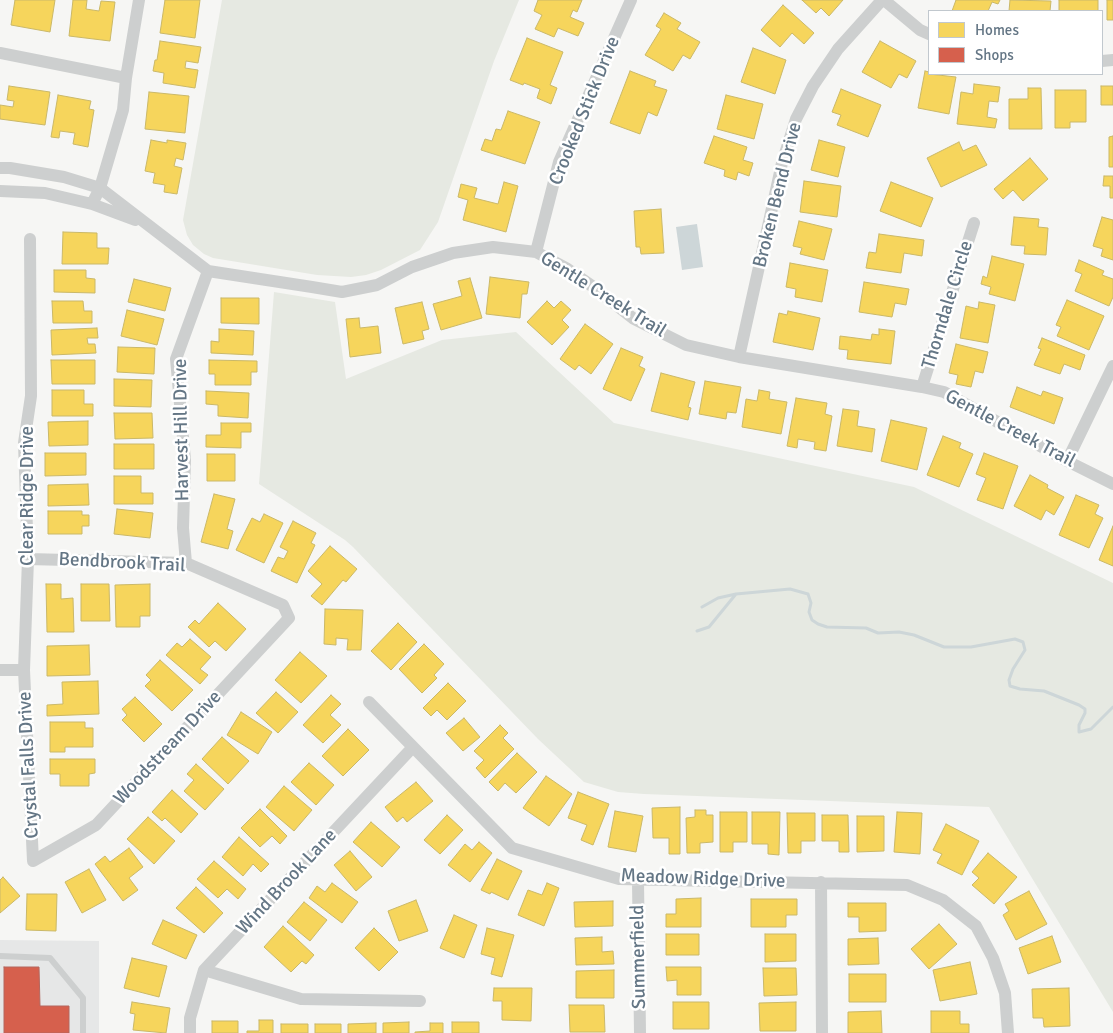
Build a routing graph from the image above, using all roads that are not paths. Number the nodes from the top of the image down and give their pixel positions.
1 (139, 0) edge
2 (631, 0) edge
3 (883, 0) edge
4 (928, 34) edge
5 (0, 54) edge
6 (126, 78) junction
7 (0, 168) edge
8 (100, 188) junction
9 (0, 191) edge
10 (92, 204) junction
11 (974, 223) dead end
12 (149, 225) junction
13 (30, 239) dead end
14 (536, 252) junction
15 (208, 271) junction
16 (739, 357) junction
17 (1113, 366) edge
18 (922, 387) junction
19 (1067, 461) junction
20 (1113, 484) edge
21 (28, 559) junction
22 (186, 563) junction
23 (289, 618) joint
24 (0, 670) edge
25 (24, 670) junction
26 (369, 702) dead end
27 (413, 747) junction
28 (33, 861) joint
29 (638, 881) junction
30 (821, 882) junction
31 (0, 956) edge
32 (204, 970) junction
33 (420, 1001) dead end
34 (84, 1033) edge
35 (190, 1033) edge
36 (640, 1033) edge
37 (822, 1033) edge
38 (1008, 1033) edge

1 - 6 street
2 - 14 street, Crooked Stick Drive
3 - 4 street
3 - 16 street, Broken Bend Drive
5 - 6 street
6 - 8 street
7 - 8 street, Gentle Creek Trail
8 - 10 street
8 - 12 street, Gentle Creek Trail
9 - 10 street, Gentle Creek Trail
10 - 12 street, Gentle Creek Trail
11 - 18 street, Thorndale Circle
12 - 15 street, Gentle Creek Trail
13 - 21 street, Clear Ridge Drive
14 - 15 street, Gentle Creek Trail
14 - 16 street, Gentle Creek Trail
15 - 22 street, Harvest Hill Drive
16 - 18 street, Gentle Creek Trail
17 - 19 street
18 - 19 street, Gentle Creek Trail
19 - 20 street, Gentle Creek Trail
21 - 22 street, Bendbrook Trail
21 - 25 street, Clear Ridge Drive
22 - 23 street, Bendbrook Trail
23 - 28 street, Woodstream Drive
24 - 25 street
25 - 28 street, Crystal Falls Drive
26 - 27 street, Meadow Ridge Drive
27 - 29 street, Meadow Ridge Drive
27 - 32 street, Wind Brook Lane
29 - 30 street, Meadow Ridge Drive
29 - 36 street, Summerfield
30 - 37 street
30 - 38 street, Meadow Ridge Drive
31 - 34 lane
32 - 33 street
32 - 35 street, Wind Brook Lane

